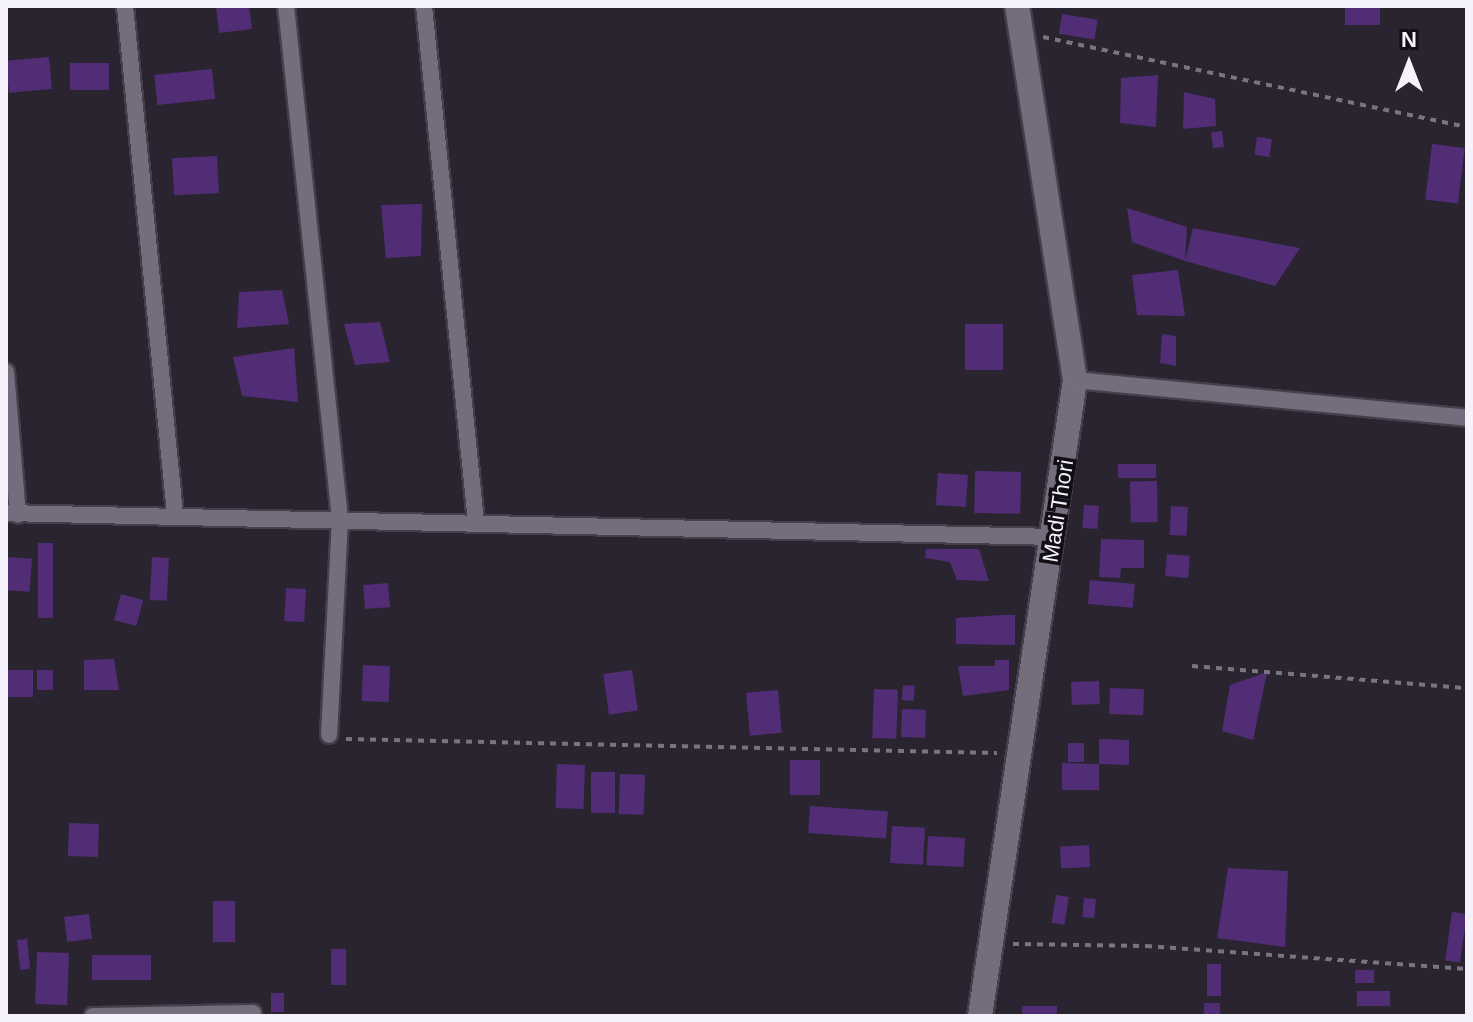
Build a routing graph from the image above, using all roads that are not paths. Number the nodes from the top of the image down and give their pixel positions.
1 (125, 6) edge
2 (286, 6) edge
3 (424, 6) edge
4 (1017, 6) edge
5 (6, 372) edge
6 (1075, 380) junction
7 (1467, 418) edge
8 (12, 514) edge
9 (175, 514) junction
10 (340, 519) junction
11 (476, 522) junction
12 (1053, 537) junction
13 (329, 735) road end
14 (253, 1013) dead end
15 (206, 1015) edge
16 (93, 1016) edge
17 (980, 1016) edge

1 - 9 street
2 - 10 street
3 - 11 street
4 - 6 main road, Madi Thori
5 - 8 street
6 - 7 street
6 - 12 main road, Madi Thori
8 - 9 street
9 - 10 street
10 - 11 street
10 - 13 street
11 - 12 street
12 - 17 main road, Madi Thori
14 - 15 street
15 - 16 street

